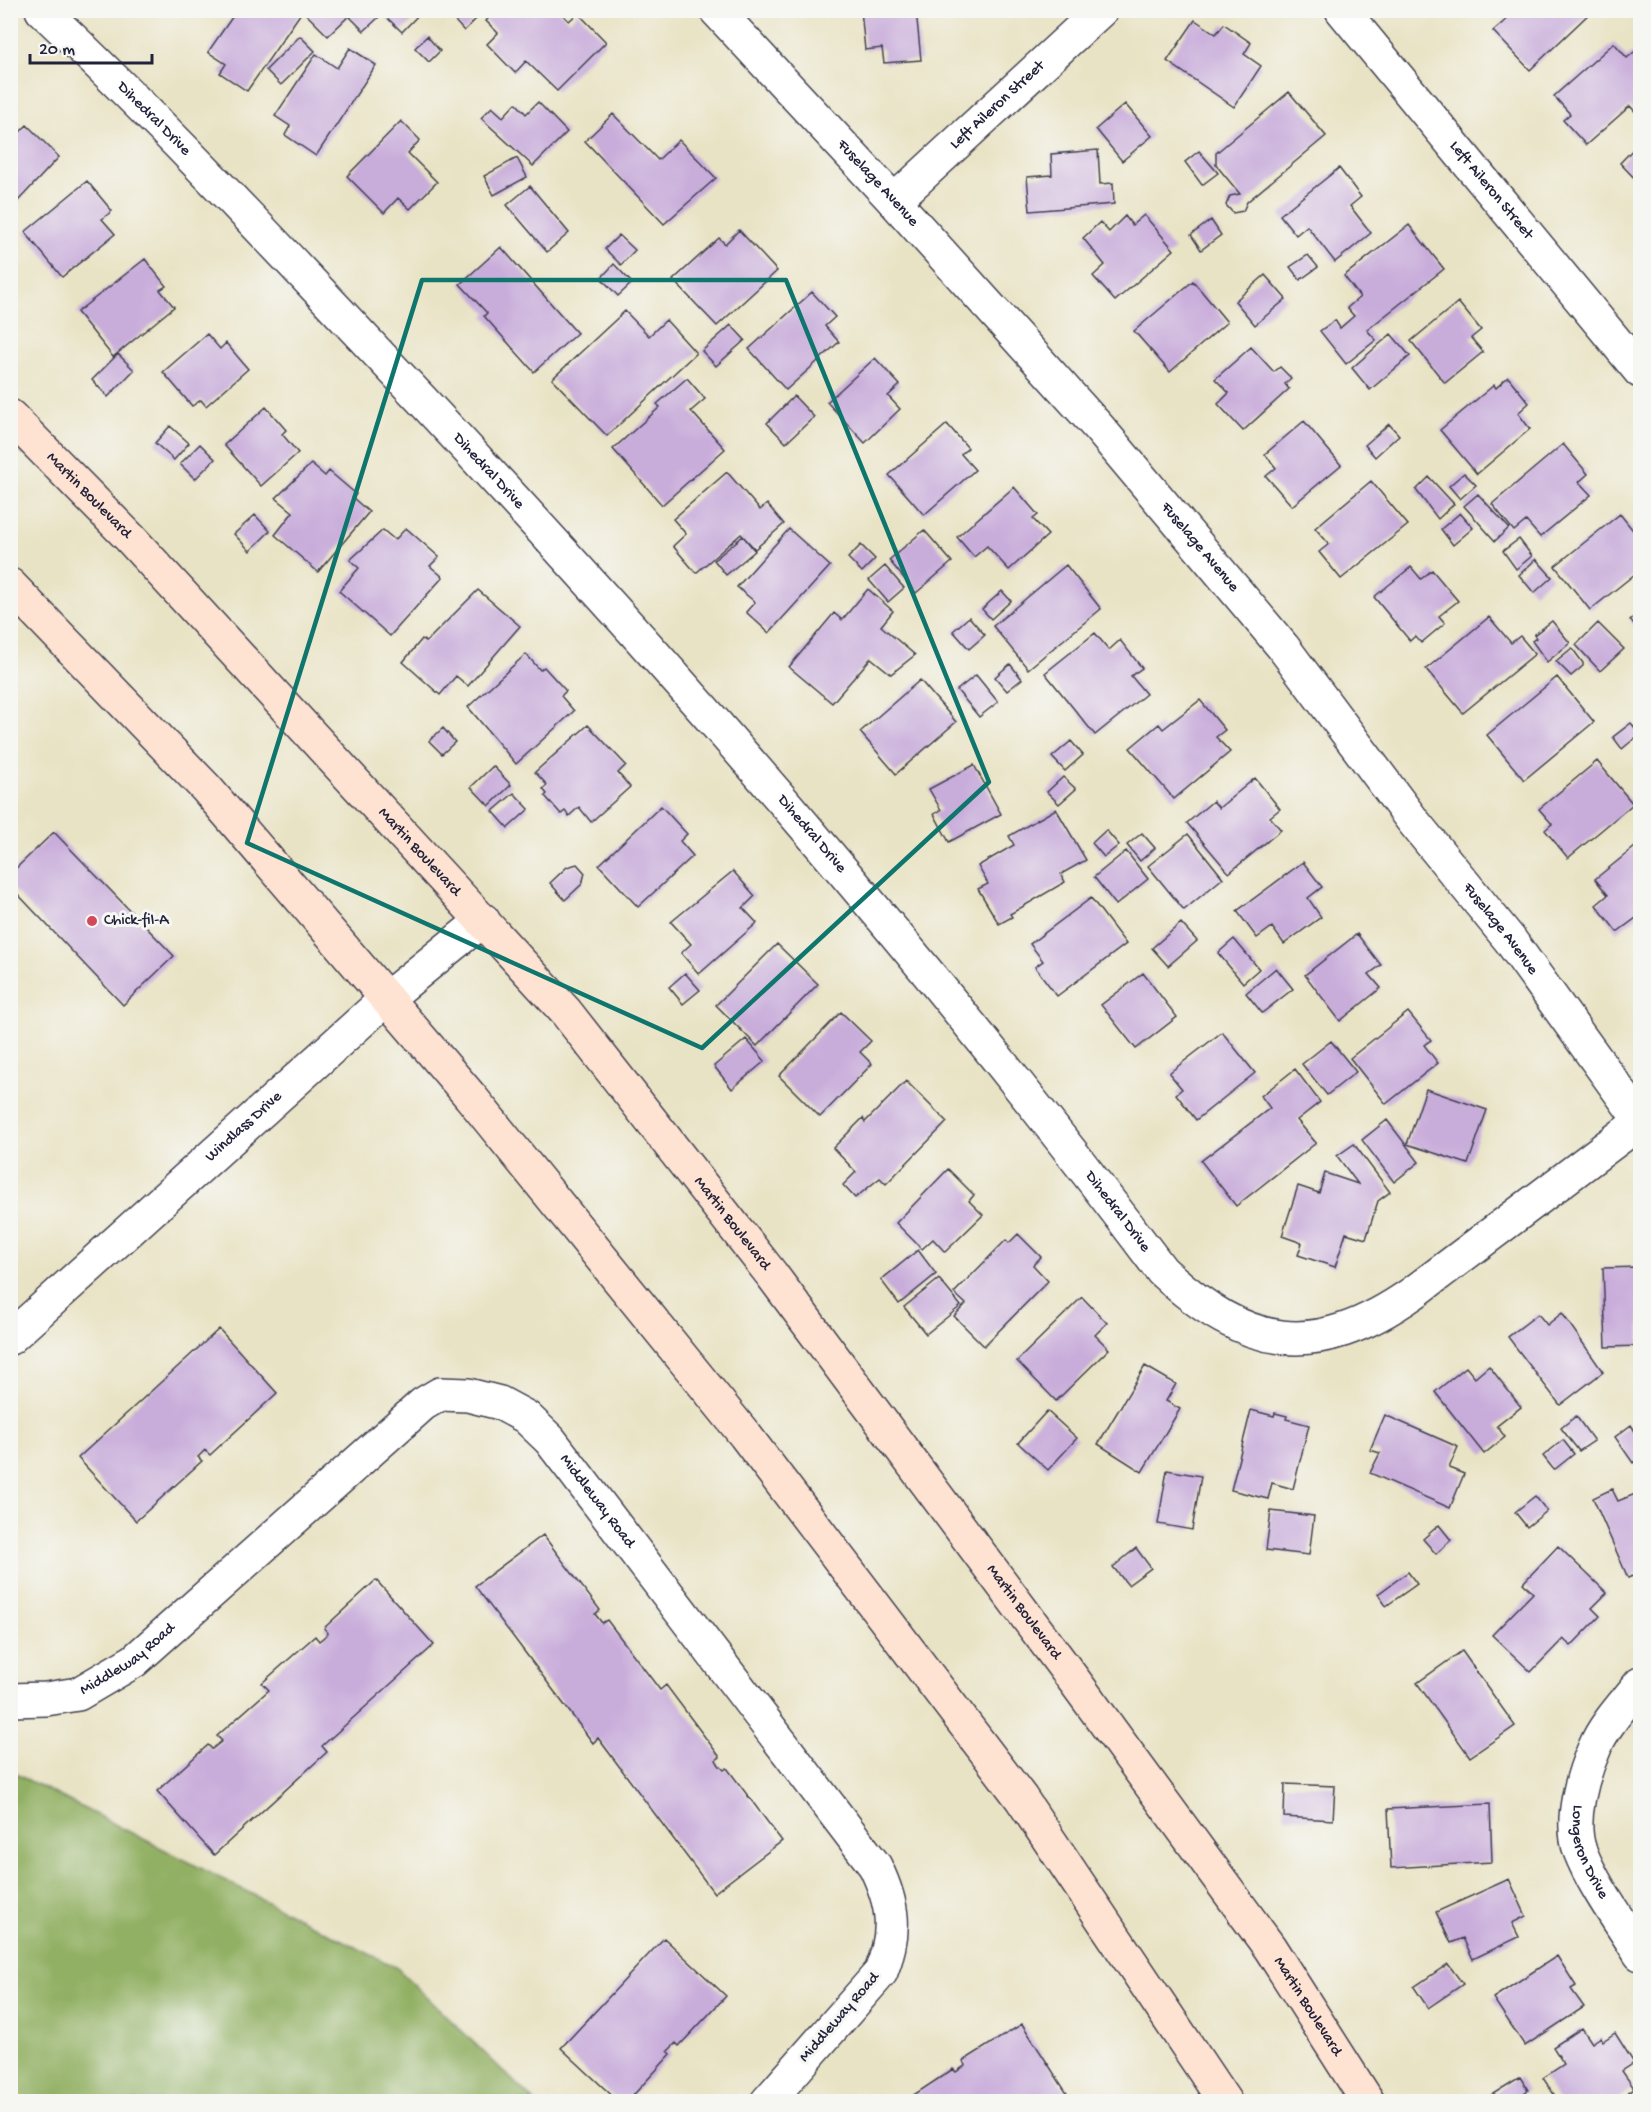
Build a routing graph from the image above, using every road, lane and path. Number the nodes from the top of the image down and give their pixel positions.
1 (42, 10) edge
2 (716, 10) edge
3 (1101, 10) edge
4 (1342, 10) edge
5 (894, 201) junction
6 (1641, 371) edge
7 (10, 416) edge
8 (10, 585) edge
9 (483, 920) junction
10 (387, 998) junction
11 (1641, 1121) edge
12 (10, 1338) edge
13 (1641, 1684) edge
14 (10, 1700) edge
15 (1641, 1954) edge
16 (767, 2102) edge
17 (1225, 2102) edge
18 (1368, 2102) edge

1 - 11 street, Dihedral Drive
2 - 5 street, Fuselage Avenue
3 - 5 street, Left Aileron Street
4 - 6 street, Left Aileron Street
5 - 11 street, Fuselage Avenue
7 - 9 main road, Martin Boulevard
8 - 10 main road
9 - 10 street, Windlass Drive
9 - 18 main road, Martin Boulevard
10 - 12 street, Windlass Drive
10 - 17 main road
13 - 15 street, Longeron Drive
14 - 16 street, Middleway Road

